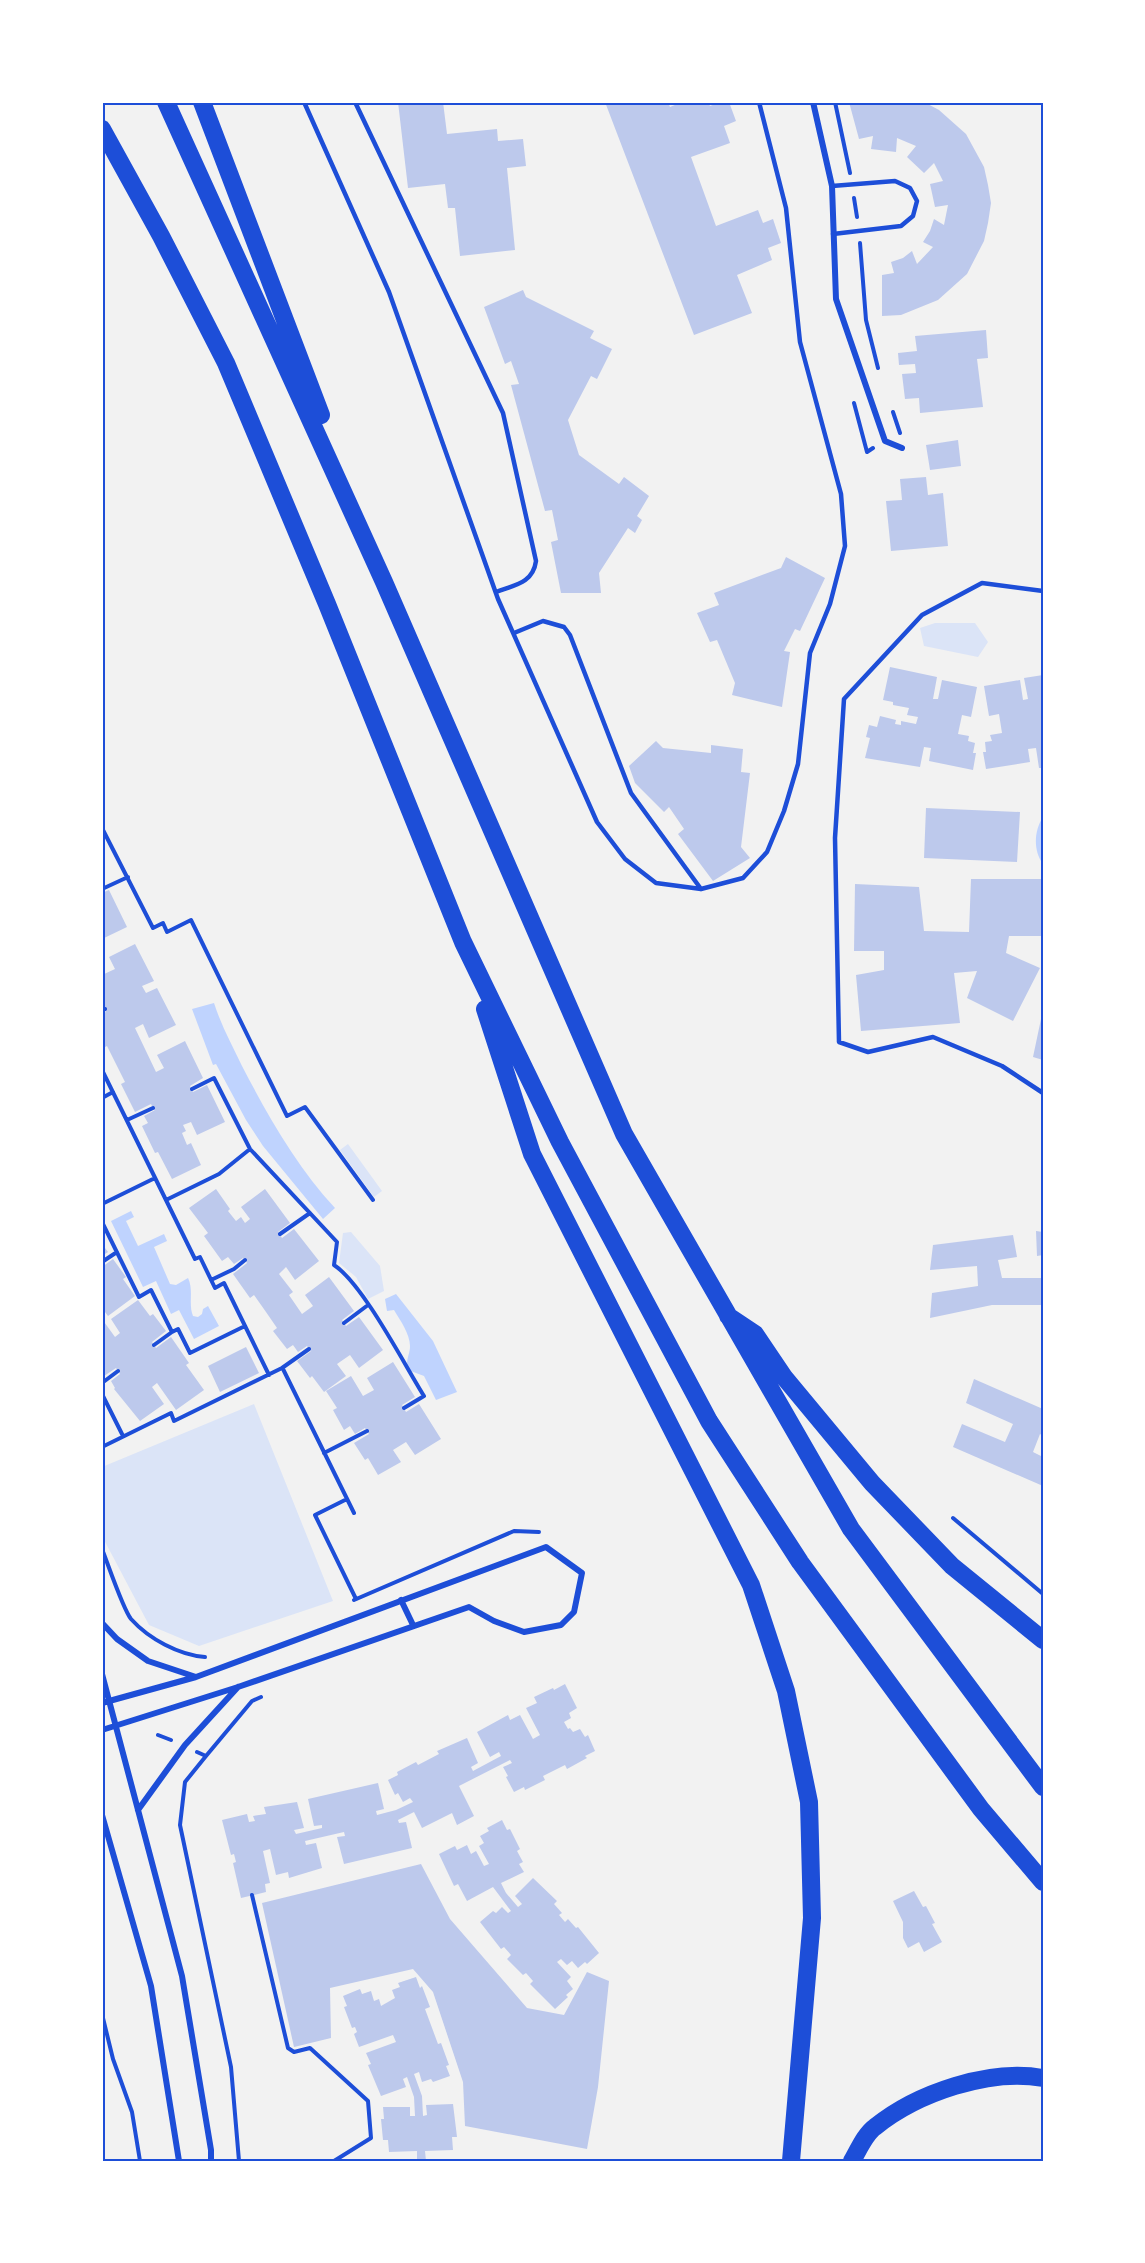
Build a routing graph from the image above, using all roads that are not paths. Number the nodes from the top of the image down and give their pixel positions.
1 (166, 102) edge
2 (202, 102) edge
3 (304, 102) edge
4 (355, 102) edge
5 (759, 102) edge
6 (813, 102) edge
7 (102, 129) edge
8 (832, 186) junction
9 (833, 234) junction
10 (902, 448) dead end
11 (384, 582) junction
12 (1043, 591) edge
13 (496, 592) junction
14 (514, 633) junction
15 (701, 889) junction
16 (463, 942) junction
17 (1043, 1093) edge
18 (726, 1315) junction
19 (401, 1600) junction
20 (102, 1623) edge
21 (413, 1625) junction
22 (1043, 1640) edge
23 (102, 1674) edge
24 (196, 1677) junction
25 (238, 1687) junction
26 (106, 1702) edge
27 (116, 1726) junction
28 (102, 1730) edge
29 (1043, 1787) edge
30 (138, 1810) junction
31 (102, 1815) edge
32 (1043, 1882) edge
33 (1043, 2078) edge
34 (179, 2161) edge
35 (211, 2161) edge
36 (791, 2161) edge
37 (852, 2161) edge

1 - 11 highway
2 - 11 highway
3 - 13 lane
4 - 13 lane
5 - 15 lane
6 - 8 street
7 - 16 highway
8 - 9 street
8 - 9 lane
9 - 10 street
11 - 18 highway
12 - 17 lane
13 - 14 lane
14 - 15 lane
14 - 15 lane
16 - 32 highway
16 - 36 highway
18 - 22 highway
18 - 29 highway
19 - 21 street
19 - 21 street
19 - 24 street
20 - 24 street
21 - 25 street
23 - 26 street
24 - 26 street
25 - 27 street
25 - 30 street
26 - 27 street
27 - 28 street
27 - 30 street
30 - 35 street
31 - 34 street
33 - 37 highway

